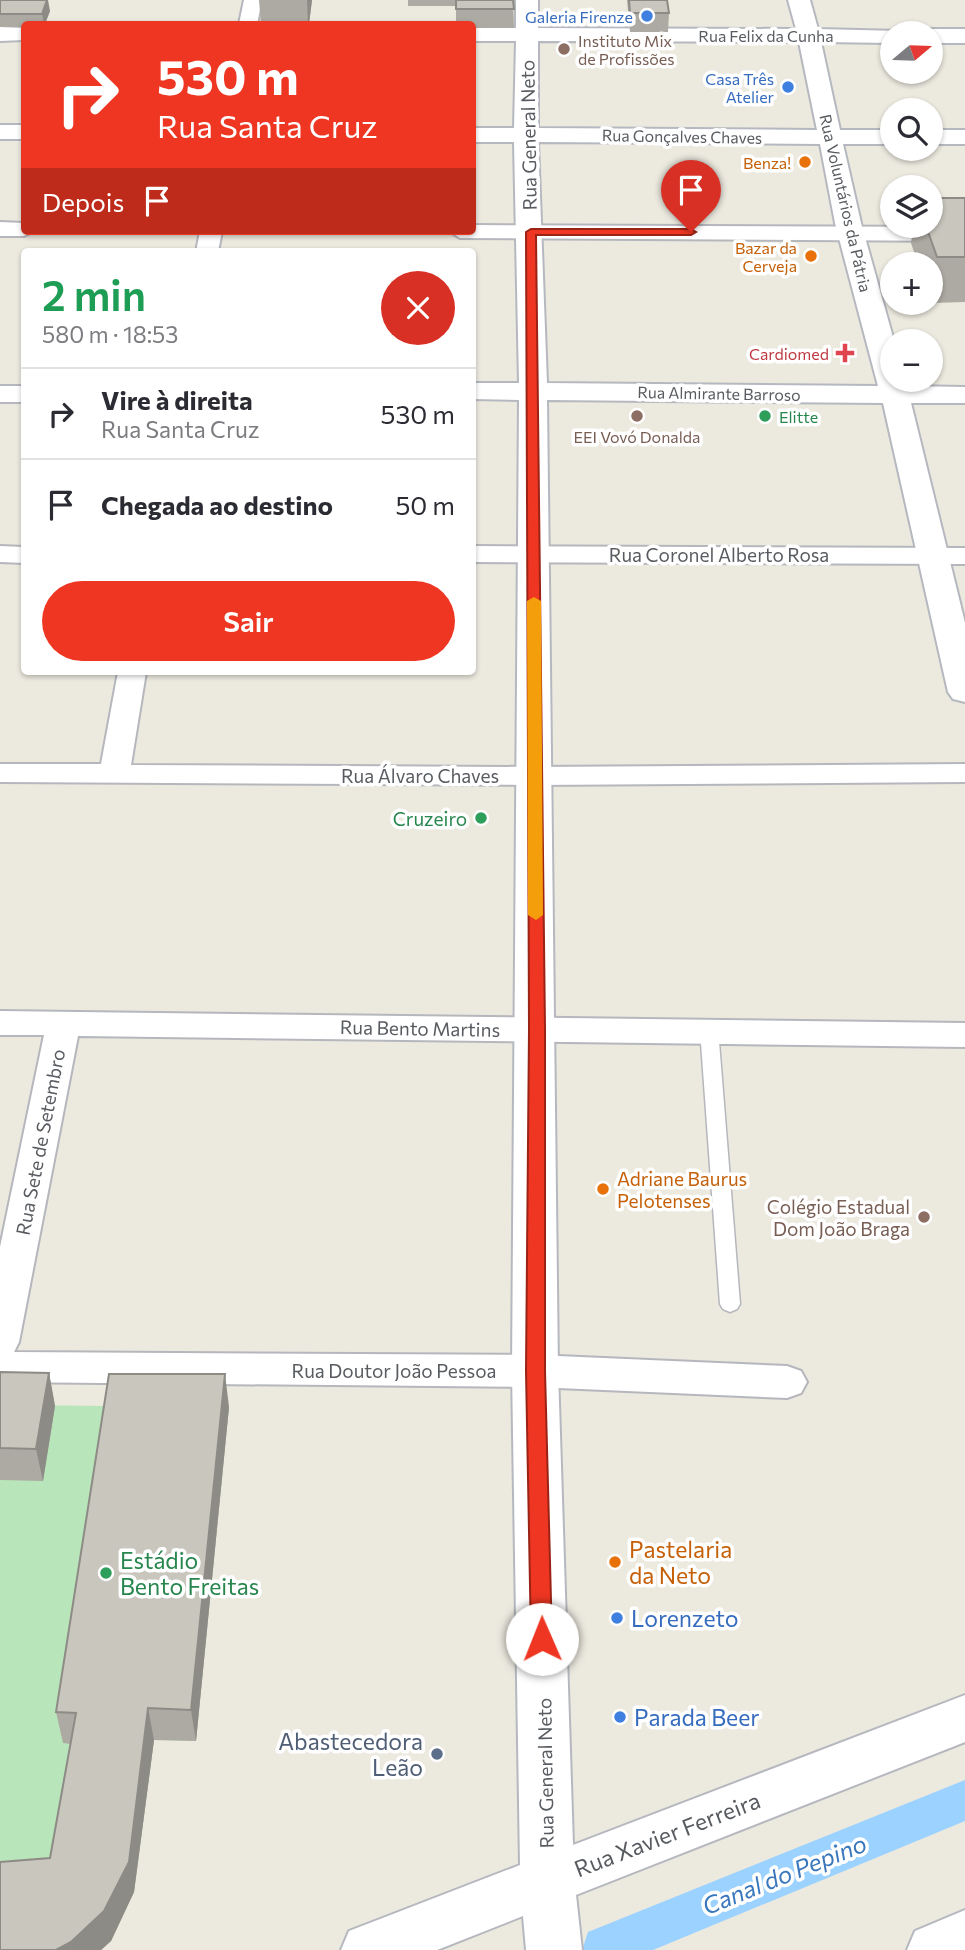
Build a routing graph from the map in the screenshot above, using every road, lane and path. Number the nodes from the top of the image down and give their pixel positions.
1 (253, 0) edge
2 (527, 0) edge
3 (799, 0) edge
4 (249, 21) edge
5 (0, 34) edge
6 (21, 34) edge
7 (476, 34) edge
8 (526, 34) junction
9 (809, 36) junction
10 (880, 36) edge
11 (943, 36) edge
12 (965, 36) edge
13 (0, 132) edge
14 (21, 132) edge
15 (526, 134) junction
16 (476, 135) edge
17 (829, 137) junction
18 (880, 137) edge
19 (943, 137) edge
20 (965, 137) edge
21 (0, 229) edge
22 (21, 229) edge
23 (476, 231) edge
24 (531, 232) junction
25 (850, 232) junction
26 (965, 234) edge
27 (476, 391) edge
28 (533, 391) junction
29 (0, 394) edge
30 (21, 394) edge
31 (895, 395) junction
32 (965, 395) edge
33 (476, 554) edge
34 (534, 554) junction
35 (0, 555) edge
36 (21, 555) edge
37 (934, 556) junction
38 (965, 556) edge
39 (131, 675) edge
40 (965, 692) edge
41 (0, 773) edge
42 (114, 773) junction
43 (965, 773) edge
44 (534, 776) junction
45 (0, 1023) edge
46 (63, 1023) junction
47 (537, 1029) junction
48 (709, 1030) junction
49 (965, 1035) edge
50 (730, 1304) dead end
51 (0, 1342) edge
52 (0, 1367) edge
53 (535, 1371) junction
54 (787, 1382) dead end
55 (965, 1718) edge
56 (547, 1881) junction
57 (965, 1937) edge
58 (369, 1950) edge
59 (554, 1950) edge
60 (935, 1950) edge

1 - 4 street
2 - 8 street, Rua General Neto
3 - 9 street, Rua Voluntários da Pátria
5 - 6 street
7 - 8 street, Rua Felix da Cunha
8 - 9 street, Rua Felix da Cunha
8 - 15 street, Rua General Neto
9 - 10 street, Rua Felix da Cunha
9 - 17 street, Rua Voluntários da Pátria
11 - 12 street
13 - 14 street
15 - 16 street, Rua Gonçalves Chaves
15 - 17 street, Rua Gonçalves Chaves
15 - 24 street, Rua General Neto
17 - 18 street, Rua Gonçalves Chaves
17 - 25 street, Rua Voluntários da Pátria
19 - 20 street
21 - 22 street
23 - 24 street
24 - 25 street
24 - 28 street, Rua General Neto
25 - 26 street
25 - 31 street, Rua Voluntários da Pátria
27 - 28 street, Rua Almirante Barroso
28 - 31 street, Rua Almirante Barroso
28 - 34 street, Rua General Neto
29 - 30 street
31 - 32 street, Rua Almirante Barroso
31 - 37 street, Rua Voluntários da Pátria
33 - 34 street, Rua Coronel Alberto Rosa
34 - 37 street, Rua Coronel Alberto Rosa
34 - 44 street, Rua General Neto
35 - 36 street
37 - 38 street, Rua Coronel Alberto Rosa
37 - 40 street, Rua Voluntários da Pátria
39 - 42 street
41 - 42 street, Rua Álvaro Chaves
42 - 44 street, Rua Álvaro Chaves
43 - 44 street, Rua Álvaro Chaves
44 - 47 street, Rua General Neto
45 - 46 street, Rua Bento Martins
46 - 47 street, Rua Bento Martins
46 - 51 street, Rua Sete de Setembro
47 - 48 street, Rua Bento Martins
47 - 53 street, Rua General Neto
48 - 49 street, Rua Bento Martins
48 - 50 lane
52 - 53 street, Rua Doutor João Pessoa
53 - 54 street, Rua Doutor João Pessoa
53 - 56 street, Rua General Neto
55 - 56 street, Rua Xavier Ferreira
56 - 58 street, Rua Xavier Ferreira
56 - 59 street, Rua General Neto
57 - 60 street

